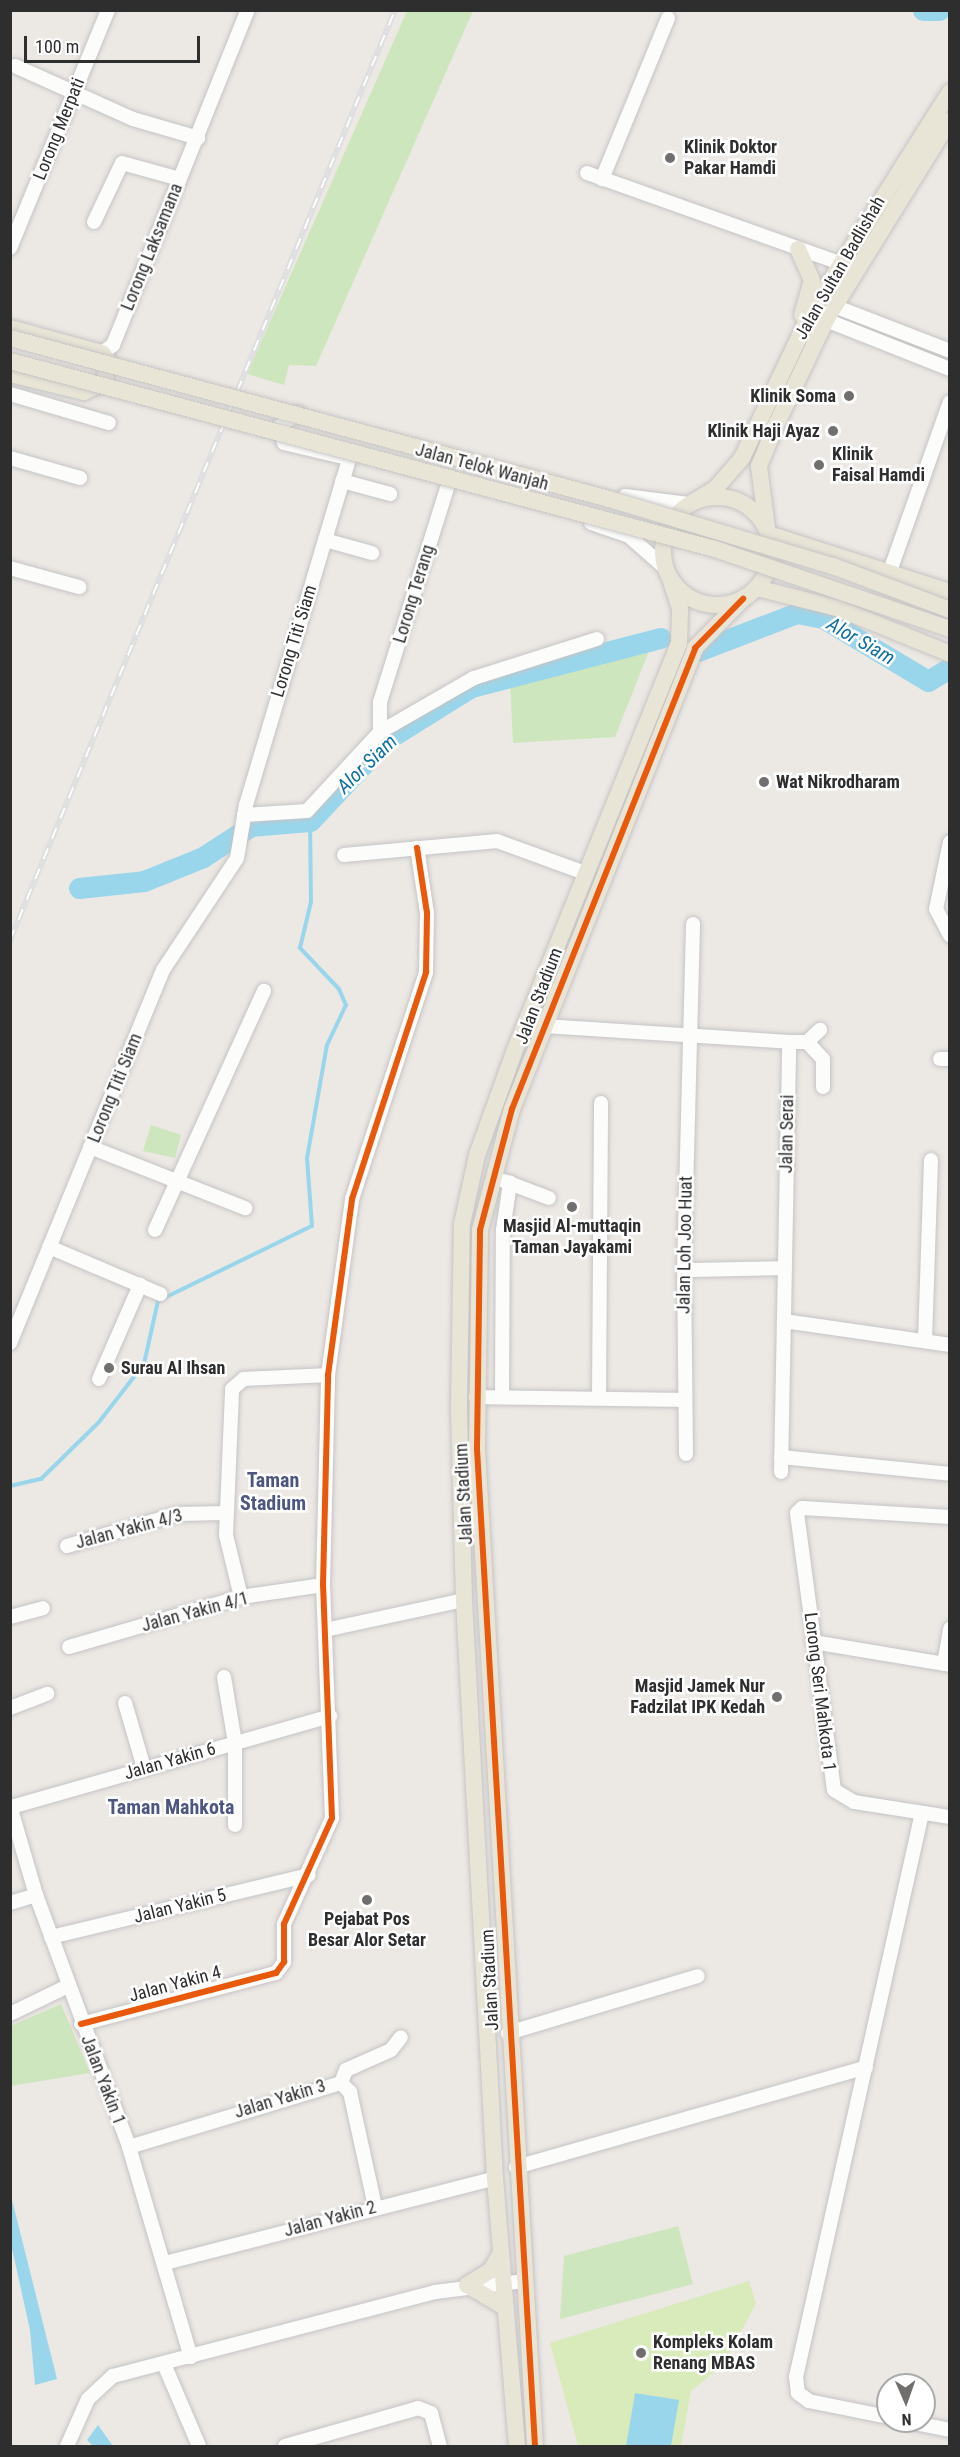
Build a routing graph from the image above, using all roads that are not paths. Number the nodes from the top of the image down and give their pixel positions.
1 (108, 10) edge
2 (248, 10) edge
3 (668, 18) dead end
4 (15, 66) dead end
5 (75, 91) junction
6 (950, 92) edge
7 (950, 120) edge
8 (198, 138) junction
9 (587, 173) dead end
10 (180, 179) junction
11 (602, 179) junction
12 (94, 222) dead end
13 (10, 248) edge
14 (798, 249) junction
15 (840, 263) junction
16 (830, 313) junction
17 (10, 328) edge
18 (10, 338) edge
19 (950, 351) edge
20 (102, 353) junction
21 (791, 354) junction
22 (10, 361) edge
23 (950, 369) edge
24 (10, 374) edge
25 (10, 394) edge
26 (950, 402) edge
27 (109, 423) dead end
28 (10, 458) edge
29 (349, 459) junction
30 (80, 478) dead end
31 (342, 480) junction
32 (448, 485) junction
33 (390, 494) dead end
34 (691, 503) junction
35 (768, 531) junction
36 (325, 540) junction
37 (372, 553) dead end
38 (10, 568) edge
39 (890, 571) junction
40 (667, 573) junction
41 (79, 587) dead end
42 (757, 588) junction
43 (950, 592) edge
44 (743, 599) junction
45 (950, 610) edge
46 (950, 629) edge
47 (597, 639) dead end
48 (944, 652) edge
49 (380, 732) junction
50 (243, 820) junction
51 (950, 842) edge
52 (417, 848) junction
53 (344, 855) dead end
54 (585, 873) junction
55 (693, 924) dead end
56 (950, 935) edge
57 (264, 991) dead end
58 (544, 1026) junction
59 (820, 1030) dead end
60 (689, 1036) junction
61 (789, 1042) junction
62 (807, 1042) junction
63 (824, 1087) dead end
64 (601, 1104) dead end
65 (90, 1147) junction
66 (931, 1160) dead end
67 (490, 1177) junction
68 (176, 1180) junction
69 (510, 1184) junction
70 (549, 1198) dead end
71 (245, 1208) dead end
72 (155, 1230) dead end
73 (49, 1247) junction
74 (784, 1268) junction
75 (684, 1270) junction
76 (140, 1285) junction
77 (160, 1294) dead end
78 (15, 1319) edge
79 (784, 1321) junction
80 (926, 1341) junction
81 (10, 1343) edge
82 (950, 1345) edge
83 (328, 1375) junction
84 (99, 1378) dead end
85 (476, 1397) junction
86 (502, 1397) junction
87 (599, 1398) junction
88 (683, 1400) junction
89 (686, 1454) dead end
90 (781, 1457) junction
91 (781, 1472) dead end
92 (950, 1474) edge
93 (226, 1513) junction
94 (950, 1517) edge
95 (67, 1546) dead end
96 (323, 1585) junction
97 (241, 1598) junction
98 (464, 1600) junction
99 (43, 1608) dead end
100 (10, 1617) edge
101 (950, 1629) edge
102 (325, 1630) junction
103 (813, 1642) junction
104 (69, 1647) dead end
105 (947, 1664) edge
106 (224, 1677) dead end
107 (47, 1694) dead end
108 (125, 1703) dead end
109 (10, 1708) edge
110 (330, 1716) junction
111 (235, 1743) junction
112 (144, 1768) junction
113 (11, 1806) edge
114 (922, 1813) junction
115 (950, 1817) edge
116 (235, 1825) dead end
117 (309, 1875) junction
118 (36, 1895) junction
119 (10, 1903) edge
120 (51, 1937) junction
121 (698, 1976) dead end
122 (68, 1986) junction
123 (10, 2014) edge
124 (81, 2024) junction
125 (508, 2033) junction
126 (401, 2037) dead end
127 (866, 2067) junction
128 (341, 2083) junction
129 (129, 2147) junction
130 (516, 2167) junction
131 (495, 2178) junction
132 (375, 2207) junction
133 (501, 2253) junction
134 (165, 2263) junction
135 (524, 2280) junction
136 (504, 2282) junction
137 (467, 2285) junction
138 (506, 2308) junction
139 (191, 2357) junction
140 (164, 2364) junction
141 (876, 2415) edge
142 (309, 2443) edge
143 (67, 2446) edge
144 (199, 2446) edge
145 (285, 2446) edge
146 (440, 2446) edge
147 (517, 2446) edge
148 (535, 2446) edge

1 - 5 street, Lorong Merpati
2 - 8 street, Lorong Laksamana
3 - 11 street
4 - 5 street
5 - 8 street
5 - 13 street, Lorong Merpati
6 - 15 main road, Jalan Sultan Badlishah
7 - 16 main road, Jalan Sultan Badlishah
8 - 10 street, Lorong Laksamana
9 - 11 street
10 - 12 street
10 - 20 street, Lorong Laksamana
11 - 14 street
14 - 15 street
14 - 21 main road
15 - 21 main road, Jalan Sultan Badlishah
16 - 19 street
16 - 23 street
16 - 35 main road, Jalan Sultan Badlishah
17 - 20 main road
18 - 45 main road, Jalan Telok Wanjah, bridge
20 - 24 main road
21 - 34 main road, Jalan Sultan Badlishah
22 - 46 main road, Jalan Telok Wanjah, bridge
25 - 27 street
26 - 39 street
28 - 30 street
29 - 31 street, Lorong Titi Siam
29 - 32 street
29 - 34 street
31 - 33 street
31 - 36 street, Lorong Titi Siam
32 - 40 street
32 - 49 street, Lorong Terang
34 - 35 main road
34 - 40 main road
35 - 39 main road
35 - 42 main road
36 - 37 street
36 - 50 street, Lorong Titi Siam
38 - 41 street
39 - 43 main road
40 - 44 main road
40 - 54 main road, Jalan Stadium
42 - 44 main road
42 - 48 main road
44 - 58 main road, Jalan Stadium
47 - 49 street
49 - 50 street
50 - 65 street, Lorong Titi Siam
51 - 56 street
52 - 53 street
52 - 54 street
52 - 83 street
54 - 98 main road, Jalan Stadium
55 - 60 street, Jalan Loh Joo Huat
57 - 68 street
58 - 60 street
58 - 67 main road, Jalan Stadium
59 - 62 street
60 - 61 street
60 - 75 street, Jalan Loh Joo Huat
61 - 62 street
61 - 74 street, Jalan Serai
62 - 63 street
64 - 87 street
65 - 68 street
65 - 73 street, Lorong Titi Siam
66 - 80 street
67 - 69 street
67 - 85 main road, Jalan Stadium
68 - 71 street
68 - 72 street
69 - 70 street
69 - 86 street
73 - 76 street
73 - 78 street, Lorong Titi Siam
74 - 75 street
74 - 79 street, Jalan Serai
75 - 88 street, Jalan Loh Joo Huat
76 - 77 street
76 - 84 street
78 - 81 street, Lorong Titi Siam
79 - 80 street
79 - 90 street, Jalan Serai
80 - 82 street
83 - 93 street
83 - 96 street
85 - 86 street
85 - 125 main road, Jalan Stadium
86 - 87 street
87 - 88 street
88 - 89 street, Jalan Loh Joo Huat
90 - 91 street, Jalan Serai
90 - 92 street
93 - 95 street, Jalan Yakin 4/3
93 - 97 street
94 - 103 street, Lorong Seri Mahkota 1
96 - 97 street, Jalan Yakin 4/1
96 - 102 street
97 - 104 street, Jalan Yakin 4/1
98 - 102 street
98 - 131 main road, Jalan Stadium
99 - 100 street
101 - 105 street
102 - 110 street
103 - 105 street
103 - 114 street, Lorong Seri Mahkota 1
106 - 111 street
107 - 109 street
108 - 112 street
110 - 111 street, Jalan Yakin 6
110 - 117 street
111 - 112 street, Jalan Yakin 6
111 - 116 street
112 - 113 street, Jalan Yakin 6
113 - 118 street, Jalan Yakin 1
114 - 115 street, Lorong Seri Mahkota 1
114 - 127 street
117 - 120 street, Jalan Yakin 5
117 - 124 street, Jalan Yakin 4
118 - 119 street
118 - 120 street, Jalan Yakin 1
120 - 122 street, Jalan Yakin 1
121 - 125 street
122 - 123 street
122 - 124 street, Jalan Yakin 1
124 - 129 street, Jalan Yakin 1
125 - 130 main road, Jalan Stadium
126 - 128 street
127 - 130 street
127 - 141 street
128 - 129 street, Jalan Yakin 3
128 - 132 street, Jalan Yakin 3
129 - 134 street, Jalan Yakin 1
130 - 135 main road, Jalan Stadium
131 - 132 street, Jalan Yakin 2
131 - 133 main road, Jalan Stadium
132 - 134 street, Jalan Yakin 2
133 - 136 main road, Jalan Stadium
133 - 137 main road
134 - 139 street, Jalan Yakin 1
135 - 136 street
135 - 148 main road, Jalan Stadium
136 - 137 street
136 - 138 main road, Jalan Stadium
137 - 138 main road
137 - 139 street
138 - 147 main road, Jalan Stadium
139 - 140 street
140 - 143 street
140 - 144 street
142 - 145 street
142 - 146 street

